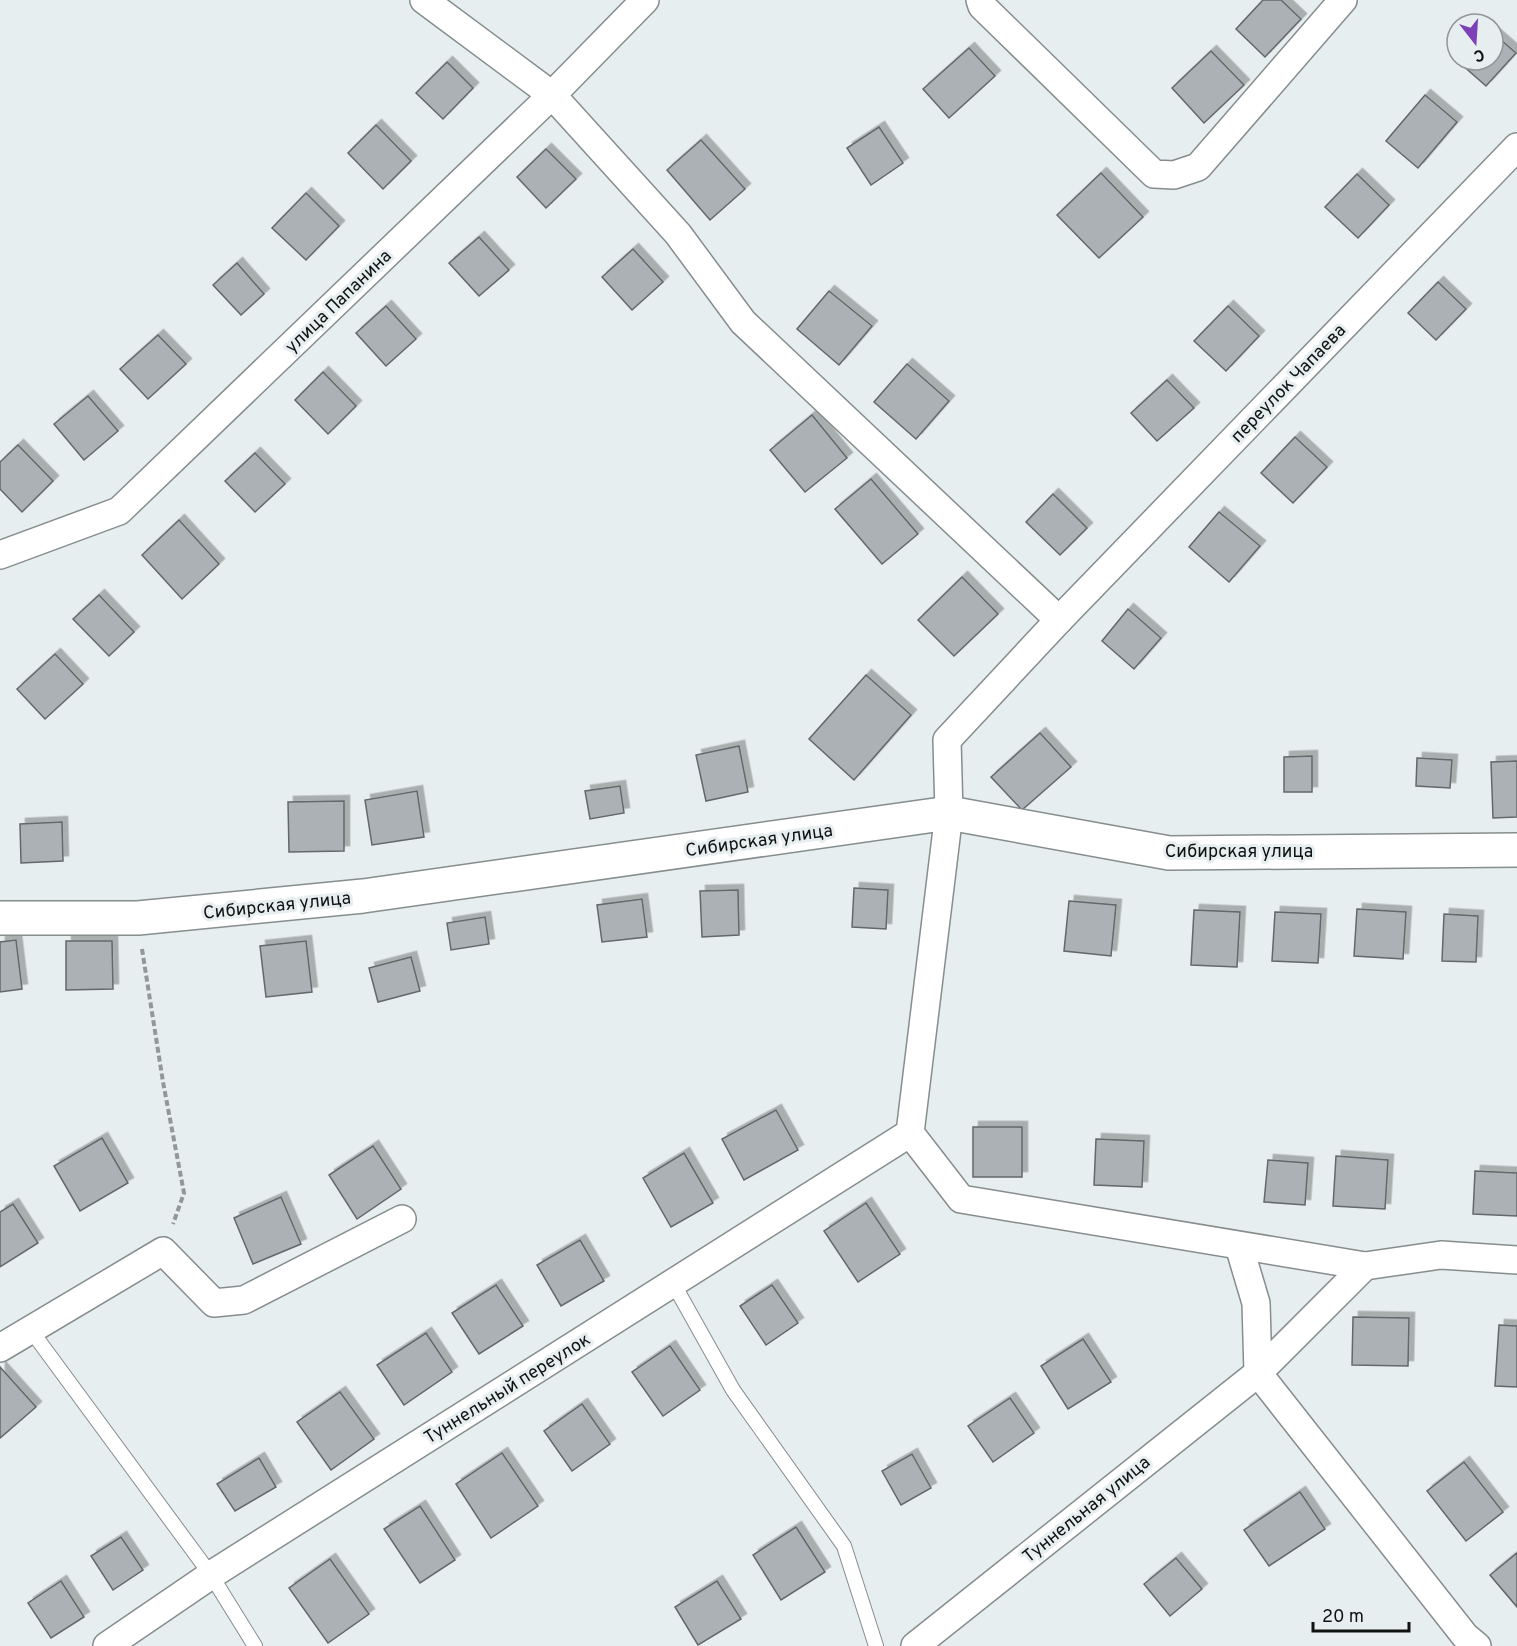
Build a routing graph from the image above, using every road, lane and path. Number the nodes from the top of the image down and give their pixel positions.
1 (424, 0) edge
2 (645, 0) edge
3 (980, 0) edge
4 (1343, 0) edge
5 (552, 95) junction
6 (1517, 147) edge
7 (0, 555) edge
8 (1059, 620) junction
9 (950, 813) junction
10 (1517, 850) edge
11 (0, 918) edge
12 (138, 918) junction
13 (910, 1133) junction
14 (402, 1219) dead end
15 (1239, 1246) junction
16 (163, 1251) junction
17 (1517, 1260) edge
18 (1365, 1266) junction
19 (673, 1283) junction
20 (30, 1329) junction
21 (0, 1348) edge
22 (1258, 1373) junction
23 (211, 1575) junction
24 (107, 1646) edge
25 (255, 1646) edge
26 (876, 1646) edge
27 (915, 1646) edge
28 (1477, 1646) edge

1 - 5 street
2 - 5 street, улица Папанина
3 - 4 street
5 - 7 street, улица Папанина
5 - 8 street
6 - 8 street, переулок Чапаева
8 - 9 street, переулок Чапаева
9 - 10 street, Сибирская улица
9 - 12 street, Сибирская улица
9 - 13 street, переулок Чапаева
11 - 12 street, Сибирская улица
12 - 16 path
13 - 15 street
13 - 19 street, Туннельный переулок
14 - 16 street
15 - 18 street
15 - 22 street
16 - 20 street
17 - 18 street
18 - 22 street, Туннельная улица
19 - 23 street, Туннельный переулок
19 - 26 lane
20 - 21 street
20 - 23 lane
22 - 27 street, Туннельная улица
22 - 28 street
23 - 24 street, Туннельный переулок
23 - 25 lane

